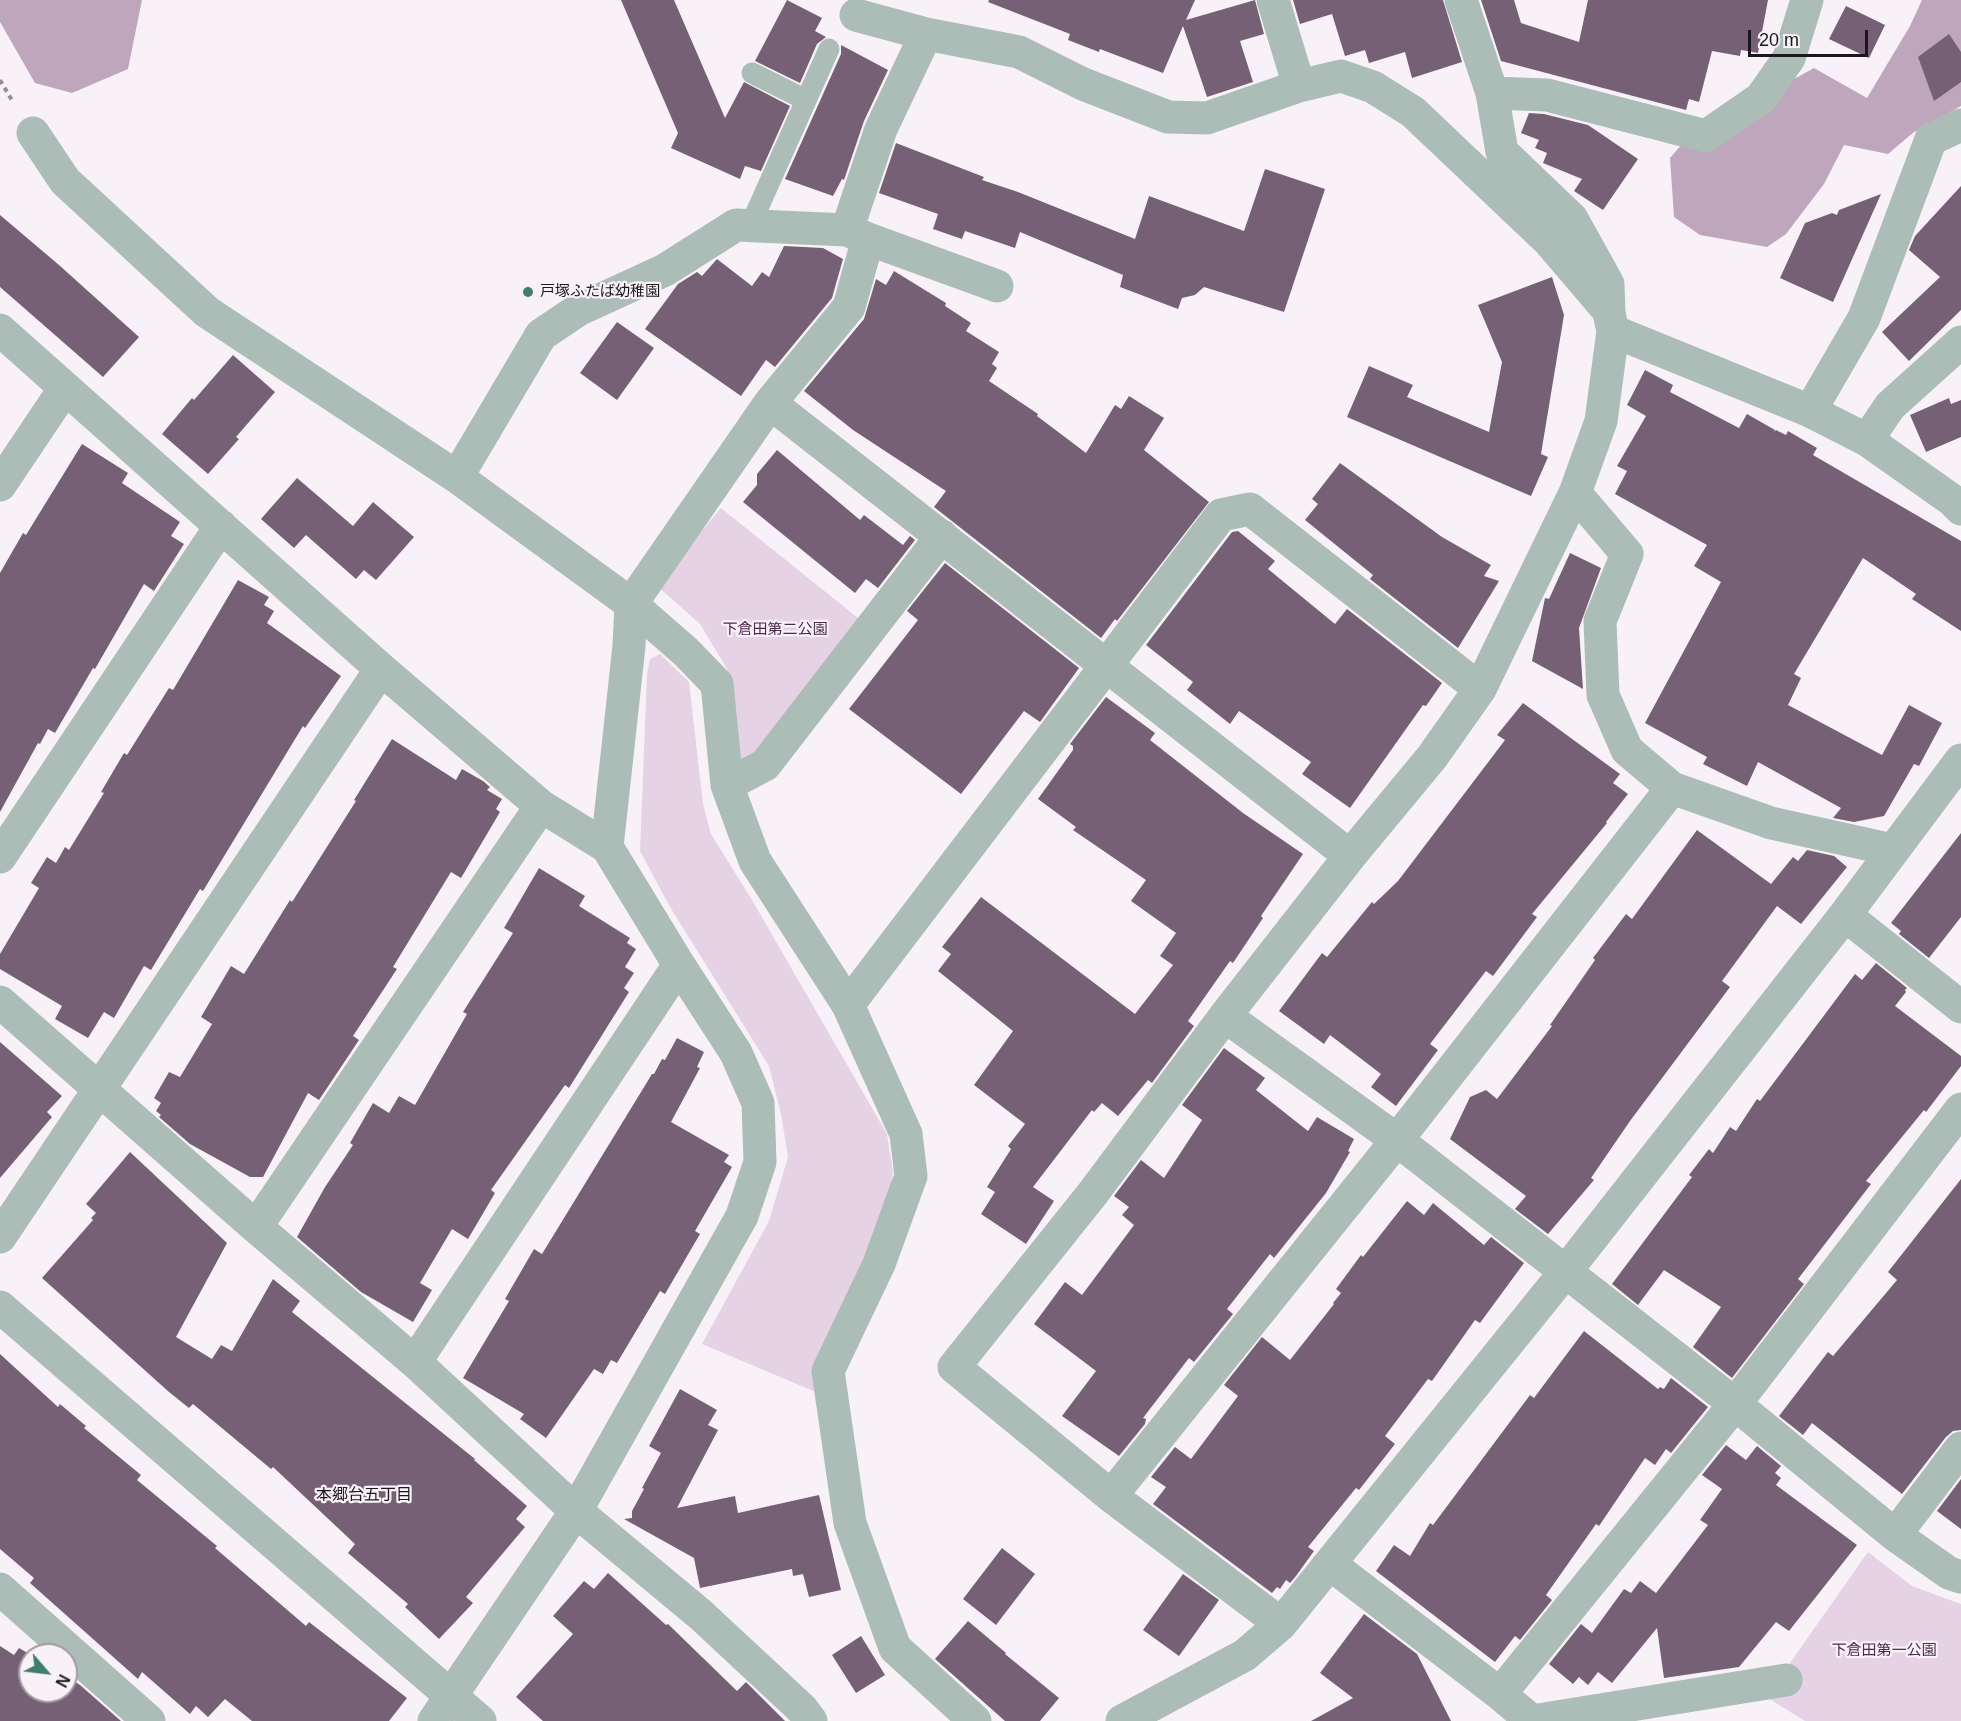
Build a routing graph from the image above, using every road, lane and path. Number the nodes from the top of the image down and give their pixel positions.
1 (1273, 0) edge
2 (1461, 0) edge
3 (1807, 0) edge
4 (856, 15) dead end
5 (926, 34) junction
6 (829, 49) dead end
7 (752, 73) dead end
8 (1299, 86) junction
9 (1492, 93) junction
10 (806, 100) junction
11 (1961, 125) edge
12 (33, 133) dead end
13 (750, 226) junction
14 (857, 235) junction
15 (997, 286) dead end
16 (1611, 322) junction
17 (0, 330) edge
18 (1961, 342) edge
19 (65, 388) junction
20 (770, 403) junction
21 (1810, 411) junction
22 (1867, 440) junction
23 (458, 477) junction
24 (0, 485) edge
25 (1575, 493) junction
26 (1961, 509) edge
27 (221, 525) junction
28 (942, 536) junction
29 (631, 604) junction
30 (1107, 665) junction
31 (381, 669) junction
32 (1480, 689) junction
33 (1961, 760) edge
34 (727, 785) junction
35 (1672, 788) junction
36 (541, 806) junction
37 (608, 847) junction
38 (1893, 850) junction
39 (1350, 856) junction
40 (0, 857) edge
41 (1845, 915) junction
42 (679, 965) junction
43 (0, 1002) edge
44 (848, 1005) junction
45 (1961, 1007) edge
46 (1225, 1016) junction
47 (98, 1090) junction
48 (1961, 1109) edge
49 (1397, 1140) junction
50 (256, 1227) junction
51 (0, 1237) edge
52 (1566, 1271) junction
53 (0, 1307) edge
54 (415, 1362) junction
55 (1735, 1404) junction
56 (1961, 1448) edge
57 (1111, 1496) junction
58 (576, 1511) junction
59 (1895, 1535) junction
60 (1330, 1564) junction
61 (1961, 1577) edge
62 (3, 1600) edge
63 (1281, 1624) junction
64 (1786, 1680) dead end
65 (1500, 1694) junction
66 (443, 1708) edge
67 (149, 1721) edge
68 (480, 1721) edge
69 (811, 1721) edge
70 (975, 1721) edge
71 (1122, 1721) edge

1 - 8 street
2 - 9 street
3 - 9 street
4 - 5 street
5 - 8 street
5 - 14 street
6 - 10 lane
7 - 10 lane
8 - 16 street
9 - 16 street
10 - 13 lane
11 - 21 street
12 - 23 street
13 - 14 street
13 - 23 street
14 - 15 street
14 - 20 street
16 - 21 street
16 - 25 street
17 - 19 street
18 - 22 street
19 - 24 street
19 - 27 street
20 - 28 street
20 - 29 street
21 - 22 street
22 - 26 street
23 - 29 street
25 - 32 street
25 - 35 street
27 - 31 street
27 - 40 street
28 - 30 street
28 - 34 street
29 - 34 street
29 - 37 street
30 - 32 street
30 - 39 street
30 - 44 street
31 - 36 street
31 - 47 street
32 - 39 street
33 - 38 street
34 - 44 street
35 - 38 street
35 - 49 street
36 - 37 street
36 - 50 street
37 - 42 street
38 - 41 street
39 - 46 street
41 - 45 street
41 - 52 street
42 - 54 street
42 - 58 street
43 - 47 street
44 - 70 street
46 - 49 street
46 - 57 street
47 - 50 street
47 - 51 street
48 - 55 street
49 - 52 street
49 - 57 street
50 - 54 street
52 - 55 street
52 - 60 street
53 - 66 street
54 - 58 street
55 - 59 street
55 - 65 street
56 - 59 street
57 - 63 street
58 - 66 street
58 - 69 street
59 - 61 street
60 - 63 street
60 - 65 street
62 - 67 street
63 - 71 street
64 - 65 street
66 - 68 street

